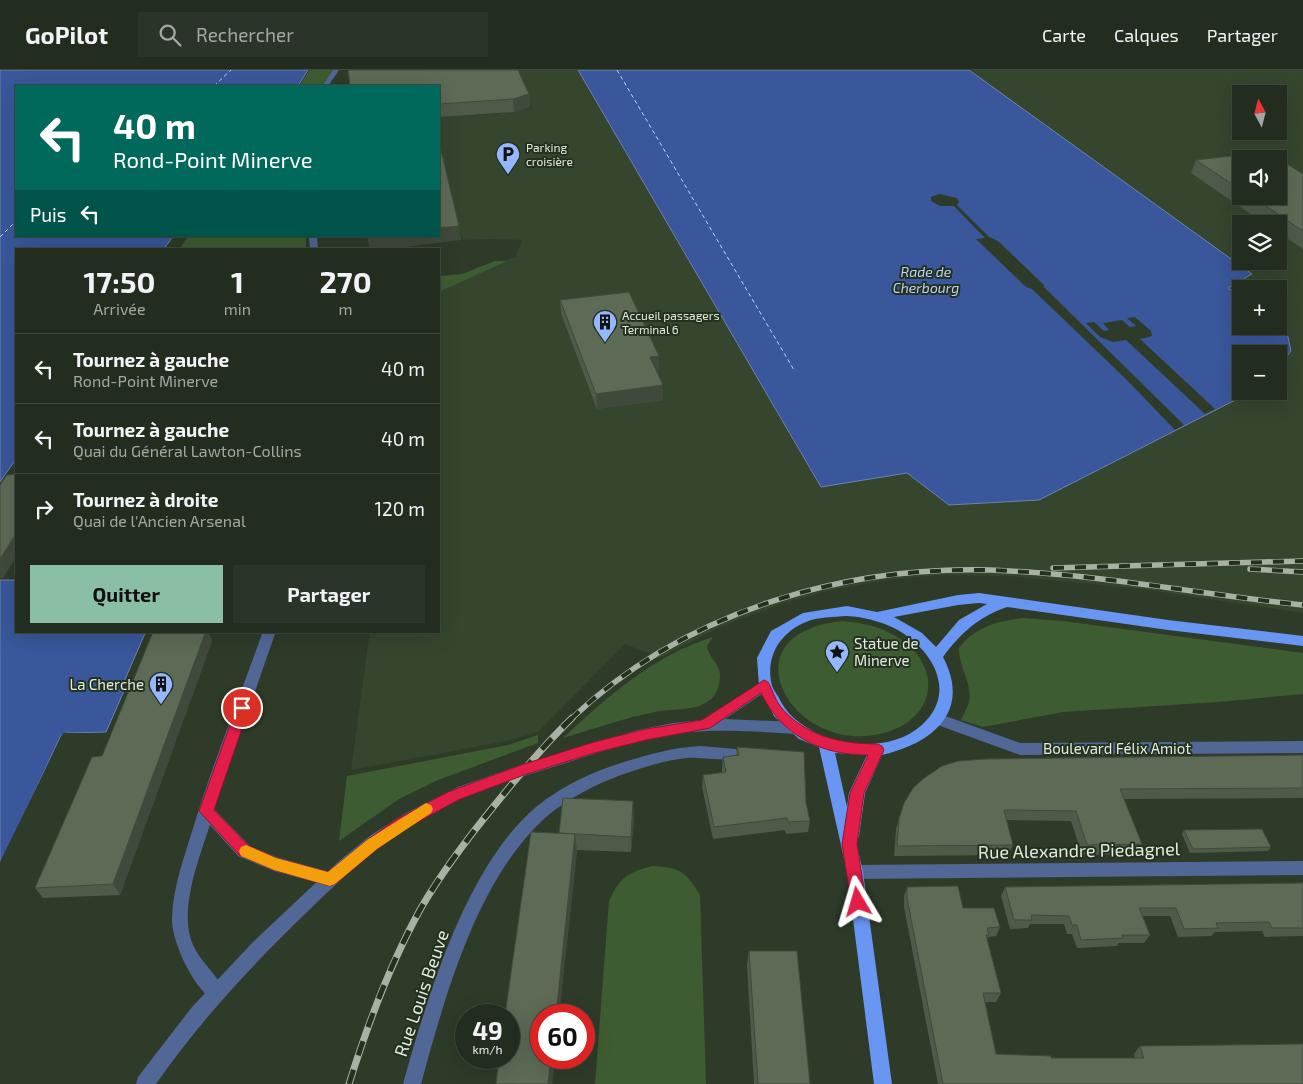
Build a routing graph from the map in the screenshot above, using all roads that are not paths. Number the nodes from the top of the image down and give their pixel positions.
1 (336, 70) edge
2 (326, 85) edge
3 (1005, 602) junction
4 (878, 616) junction
5 (269, 633) edge
6 (1303, 641) edge
7 (936, 657) junction
8 (764, 685) junction
9 (937, 719) junction
10 (705, 725) junction
11 (796, 728) junction
12 (825, 743) junction
13 (1303, 747) edge
14 (877, 750) junction
15 (732, 752) dead end
16 (206, 811) junction
17 (849, 844) junction
18 (1303, 868) edge
19 (855, 872) junction
20 (330, 879) junction
21 (216, 993) junction
22 (145, 1084) edge
23 (412, 1084) edge
24 (883, 1084) edge

1 - 2 street
3 - 4 main road
3 - 6 main road
3 - 7 main road
4 - 7 main road
4 - 8 main road
5 - 16 street
7 - 9 main road
8 - 10 street
8 - 11 main road
9 - 13 street, Boulevard Félix Amiot
9 - 14 main road
10 - 11 street
10 - 20 street
11 - 12 main road
12 - 14 main road
12 - 17 main road
14 - 17 main road
15 - 23 street, Rue Louis Beuve
16 - 20 street
16 - 21 street
17 - 19 main road
18 - 19 street, Rue Alexandre Piedagnel
19 - 24 main road
20 - 21 street
21 - 22 street

